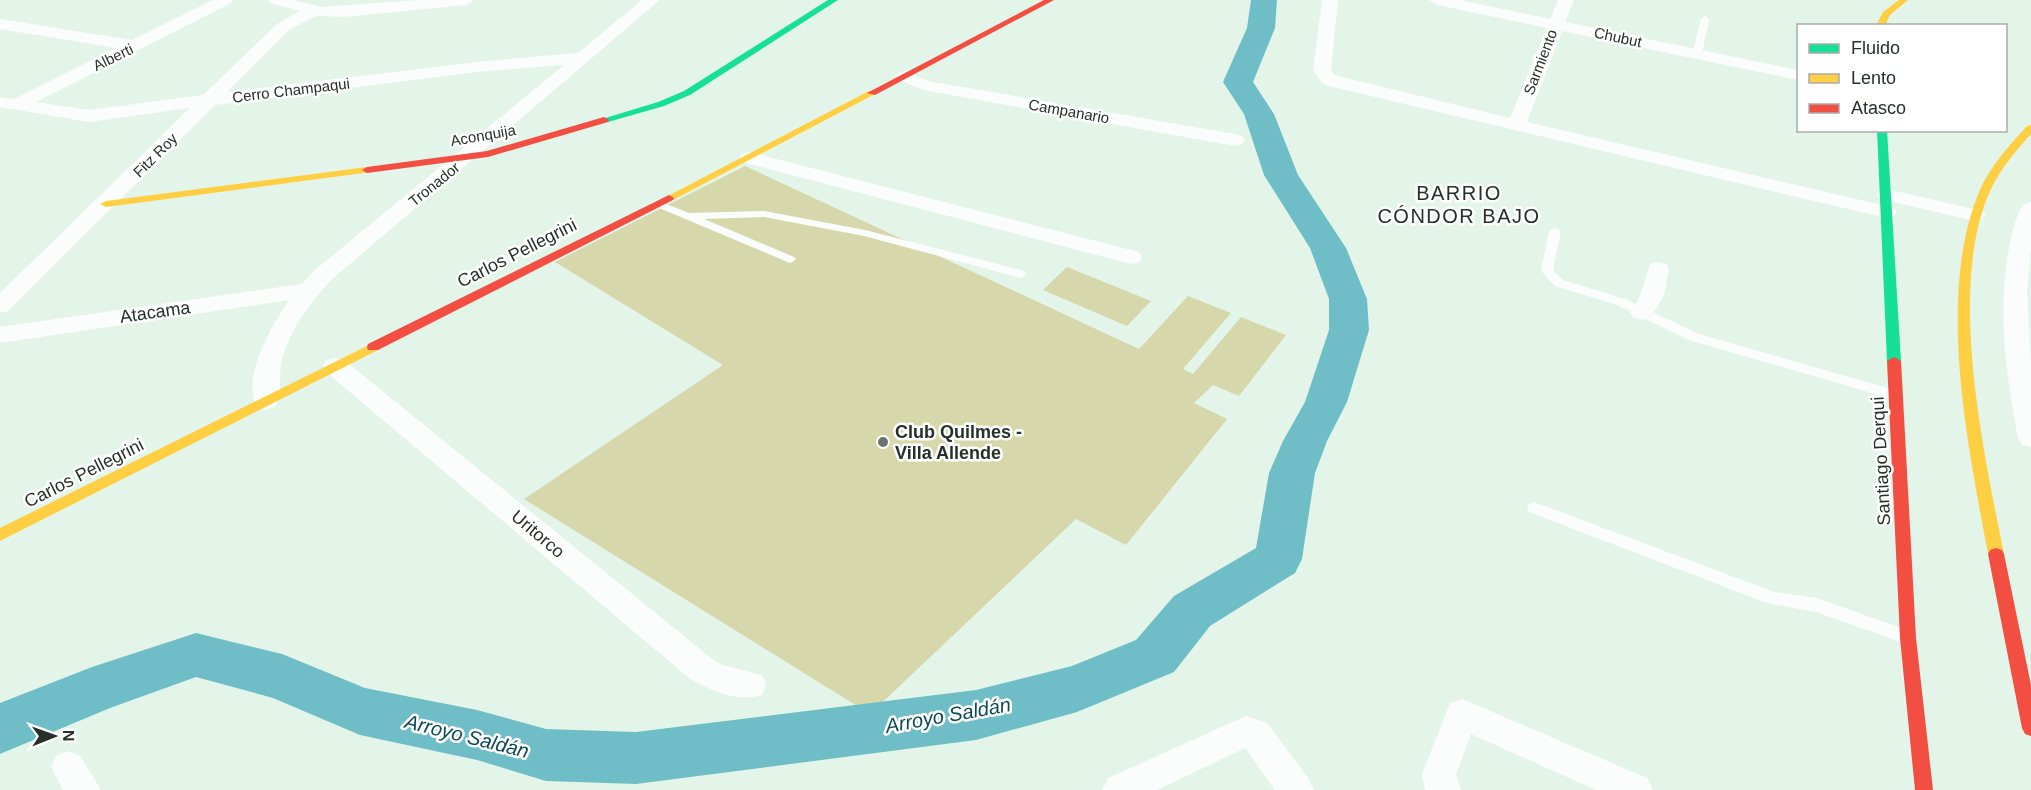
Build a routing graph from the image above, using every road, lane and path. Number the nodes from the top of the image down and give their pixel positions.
1 (225, 0) edge
2 (277, 0) edge
3 (351, 0) edge
4 (466, 0) edge
5 (652, 0) edge
6 (834, 0) edge
7 (1050, 0) edge
8 (1330, 0) edge
9 (1437, 0) edge
10 (1566, 0) edge
11 (1904, 0) edge
12 (314, 10) junction
13 (337, 12) junction
14 (1705, 19) dead end
15 (0, 24) edge
16 (1555, 24) junction
17 (1881, 24) edge
18 (135, 46) junction
19 (1697, 54) junction
20 (583, 58) junction
21 (1797, 75) edge
22 (906, 76) junction
23 (209, 100) junction
24 (5, 106) edge
25 (1516, 125) junction
26 (2031, 128) edge
27 (1882, 132) edge
28 (1235, 140) dead end
29 (468, 156) junction
30 (749, 158) junction
31 (656, 203) junction
32 (1887, 203) junction
33 (106, 204) junction
34 (2031, 208) edge
35 (1975, 215) junction
36 (687, 216) junction
37 (1556, 231) dead end
38 (1131, 257) dead end
39 (790, 259) dead end
40 (1658, 269) dead end
41 (1022, 274) dead end
42 (2024, 287) edge
43 (309, 290) junction
44 (0, 306) edge
45 (1642, 313) junction
46 (0, 335) edge
47 (335, 366) junction
48 (1896, 395) junction
49 (266, 401) junction
50 (2031, 438) edge
51 (1534, 508) dead end
52 (0, 535) edge
53 (1908, 638) junction
54 (750, 685) dead end
55 (2031, 728) edge
56 (1120, 790) edge
57 (1296, 790) edge
58 (1443, 790) edge
59 (1635, 790) edge
60 (1924, 790) edge

1 - 18 street, Alberti
2 - 12 street
3 - 13 street
4 - 13 street
5 - 20 street, Tronador
6 - 29 main road, Aconquija
7 - 22 main road, Carlos Pellegrini
8 - 25 street
9 - 16 street, Chubut
10 - 16 street, Sarmiento
11 - 17 main road
12 - 13 street
12 - 23 street, Fitz Roy
14 - 19 lane
15 - 18 street
16 - 19 street, Chubut
16 - 25 street, Sarmiento
18 - 24 street, Alberti
19 - 21 street, Chubut
20 - 23 street, Cerro Champaqui
20 - 29 street, Tronador
22 - 28 street, Campanario
22 - 30 main road, Carlos Pellegrini
23 - 24 street, Cerro Champaqui
23 - 33 street, Fitz Roy
25 - 32 street
26 - 35 main road
27 - 32 main road, Santiago Derqui
29 - 33 main road, Aconquija
29 - 43 street, Tronador
30 - 31 main road, Carlos Pellegrini
30 - 38 street
31 - 36 lane
31 - 47 main road, Carlos Pellegrini
32 - 35 street
32 - 48 main road, Santiago Derqui
33 - 44 street, Fitz Roy
34 - 42 street
35 - 55 main road
36 - 39 lane
36 - 41 lane
37 - 45 lane
40 - 45 street
42 - 50 street
43 - 46 street, Atacama
43 - 49 street, Tronador
45 - 48 lane
47 - 49 main road, Carlos Pellegrini
47 - 54 street, Uritorco
48 - 53 main road, Santiago Derqui
49 - 52 main road, Carlos Pellegrini
51 - 53 lane
53 - 60 main road, Santiago Derqui
56 - 57 street
58 - 59 street

